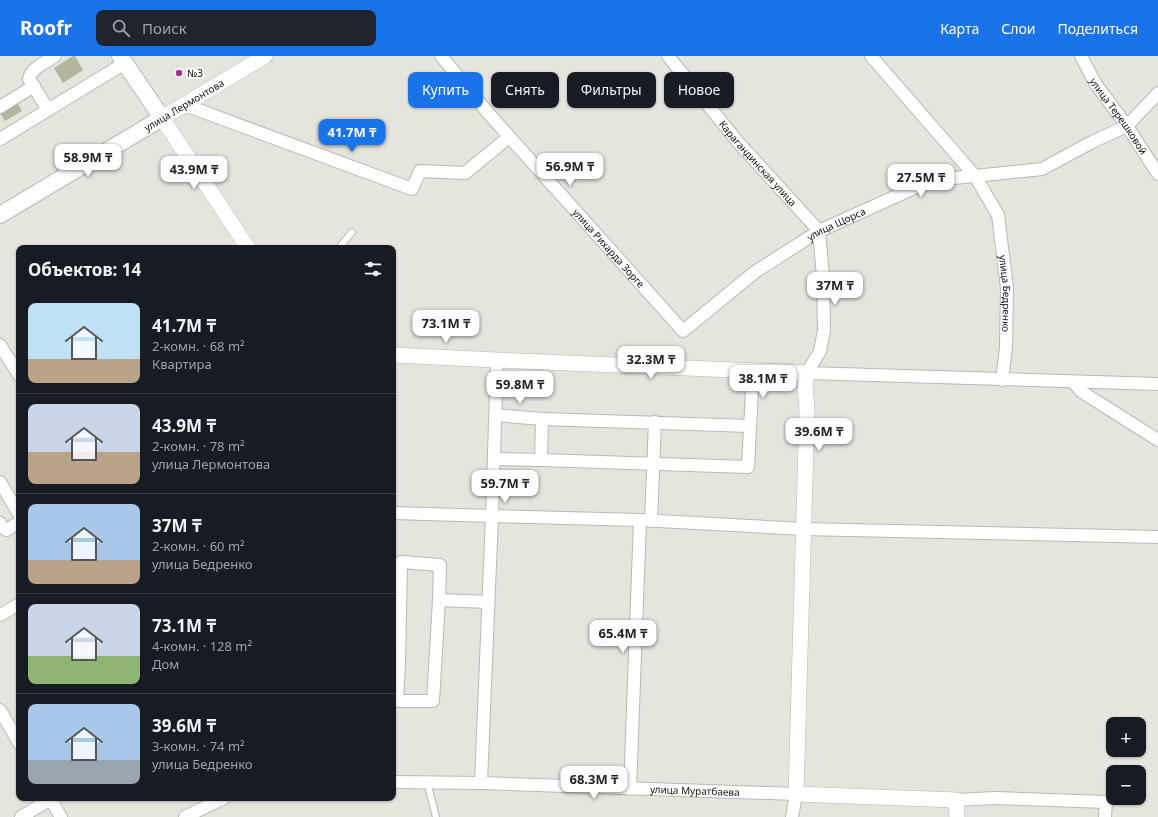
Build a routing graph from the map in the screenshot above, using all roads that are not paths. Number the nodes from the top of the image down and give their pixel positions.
1 (55, 56) edge
2 (265, 56) edge
3 (441, 56) edge
4 (668, 56) edge
5 (871, 56) edge
6 (1081, 56) edge
7 (122, 59) edge
8 (34, 86) junction
9 (1158, 93) edge
10 (185, 105) junction
11 (0, 107) edge
12 (48, 110) junction
13 (162, 118) junction
14 (1127, 126) junction
15 (509, 137) junction
16 (0, 139) edge
17 (1158, 174) edge
18 (975, 176) junction
19 (0, 215) edge
20 (819, 231) junction
21 (352, 232) dead end
22 (246, 245) edge
23 (341, 245) edge
24 (683, 331) joint
25 (0, 345) edge
26 (396, 354) edge
27 (497, 360) junction
28 (753, 370) junction
29 (16, 371) edge
30 (807, 373) junction
31 (1002, 380) junction
32 (1073, 382) junction
33 (1158, 384) edge
34 (495, 415) junction
35 (542, 419) junction
36 (655, 422) junction
37 (750, 426) junction
38 (1158, 440) edge
39 (494, 459) junction
40 (541, 460) junction
41 (654, 464) junction
42 (0, 482) edge
43 (16, 509) edge
44 (396, 513) edge
45 (492, 516) junction
46 (646, 520) junction
47 (0, 523) edge
48 (16, 524) edge
49 (803, 529) junction
50 (1158, 537) edge
51 (439, 600) junction
52 (488, 602) junction
53 (16, 606) edge
54 (0, 615) edge
55 (396, 664) edge
56 (0, 710) edge
57 (16, 739) edge
58 (396, 782) edge
59 (427, 782) junction
60 (481, 783) junction
61 (630, 789) junction
62 (796, 794) junction
63 (956, 800) junction
64 (45, 801) edge
65 (52, 801) edge
66 (218, 801) edge
67 (21, 817) edge
68 (61, 817) edge
69 (185, 817) edge
70 (436, 817) edge
71 (792, 817) edge
72 (957, 817) edge
73 (1105, 817) edge

1 - 8 street
2 - 10 street, улица Лермонтова
3 - 15 street, улица Рихарда Зорге
4 - 20 street, Карагандинская улица
5 - 18 street, улица Бедренко
6 - 14 street, улица Терешковой
7 - 12 street
7 - 13 main road
8 - 11 street
8 - 12 street
9 - 14 street, улица Щорса
10 - 13 street, улица Лермонтова
10 - 15 street
12 - 16 street
13 - 19 main road, улица Лермонтова
13 - 22 street
14 - 17 street, улица Терешковой
14 - 18 street, улица Щорса
15 - 24 street, улица Рихарда Зорге
18 - 20 street, улица Щорса
18 - 31 street, улица Бедренко
20 - 24 street, улица Щорса
20 - 30 street
21 - 23 lane
25 - 29 street
26 - 27 street
27 - 28 street
27 - 34 street
28 - 30 street
28 - 37 street
30 - 31 street
30 - 49 street
31 - 32 street
32 - 33 street
32 - 38 street
34 - 35 street
34 - 39 street
35 - 36 street
35 - 40 street
36 - 37 street
36 - 41 street
37 - 41 street
39 - 40 street
39 - 45 street
40 - 41 street
41 - 46 street
42 - 43 street
44 - 45 street
45 - 46 street
45 - 52 street
46 - 49 street
46 - 61 street
47 - 48 street
49 - 50 street
49 - 62 street
51 - 52 street
51 - 55 street
51 - 55 street
52 - 60 street
53 - 54 street
56 - 57 street
58 - 59 street, улица Муратбаева
59 - 60 street, улица Муратбаева
59 - 70 lane
60 - 61 street, улица Муратбаева
61 - 62 street, улица Муратбаева
62 - 63 street, улица Муратбаева
62 - 71 street
63 - 72 street
63 - 73 street
64 - 67 street
65 - 68 street
66 - 69 street

